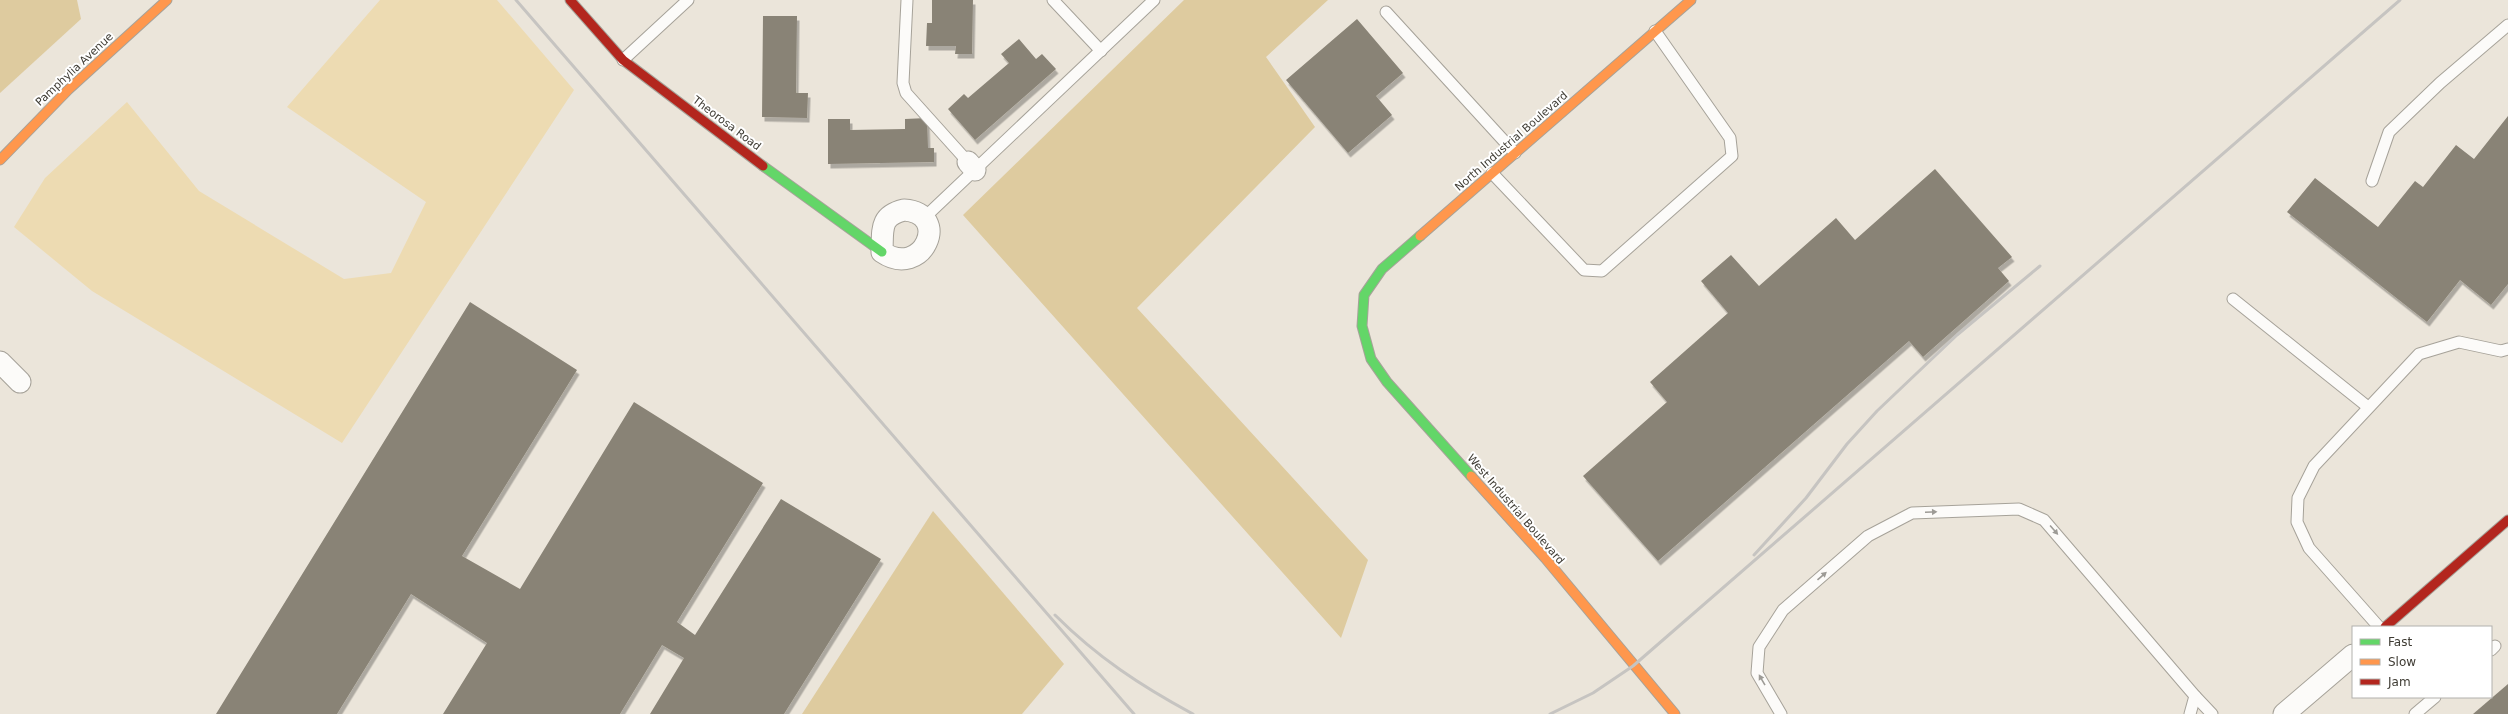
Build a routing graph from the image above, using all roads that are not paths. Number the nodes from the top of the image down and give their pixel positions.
1 (167, 0) edge
2 (570, 0) edge
3 (688, 0) edge
4 (907, 0) edge
5 (1053, 0) edge
6 (1154, 0) edge
7 (1691, 0) edge
8 (1386, 12) dead end
9 (2508, 25) edge
10 (1655, 31) junction
11 (1101, 51) junction
12 (623, 60) junction
13 (1514, 153) junction
14 (0, 160) edge
15 (972, 166) junction
16 (1492, 173) junction
17 (2372, 181) dead end
18 (924, 218) junction
19 (882, 252) junction
20 (2233, 299) dead end
21 (1363, 310) joint
22 (2508, 349) edge
23 (0, 362) edge
24 (20, 382) dead end
25 (2368, 407) junction
26 (2508, 520) edge
27 (2378, 626) edge
28 (2386, 626) edge
29 (2352, 656) edge
30 (2195, 696) junction
31 (2434, 698) edge
32 (1675, 714) edge
33 (1781, 714) edge
34 (2190, 714) edge
35 (2212, 714) edge
36 (2284, 714) edge
37 (2415, 714) edge

1 - 14 street, Pamphylia Avenue
2 - 12 street, Theorosa Road
3 - 12 lane
4 - 15 lane
5 - 11 lane
6 - 11 lane
7 - 10 street, North Industrial Boulevard
8 - 13 lane
9 - 17 lane
10 - 13 street, North Industrial Boulevard
10 - 16 lane
11 - 15 lane
12 - 19 street, Theorosa Road
13 - 16 street, North Industrial Boulevard
15 - 18 lane
16 - 21 street, North Industrial Boulevard
18 - 19 street
18 - 19 street
20 - 25 lane
21 - 32 street, West Industrial Boulevard
22 - 25 lane
23 - 24 street
25 - 27 lane
26 - 28 street
29 - 36 street
33 -> 30 lane
30 - 34 lane
30 - 35 lane
31 - 37 lane

